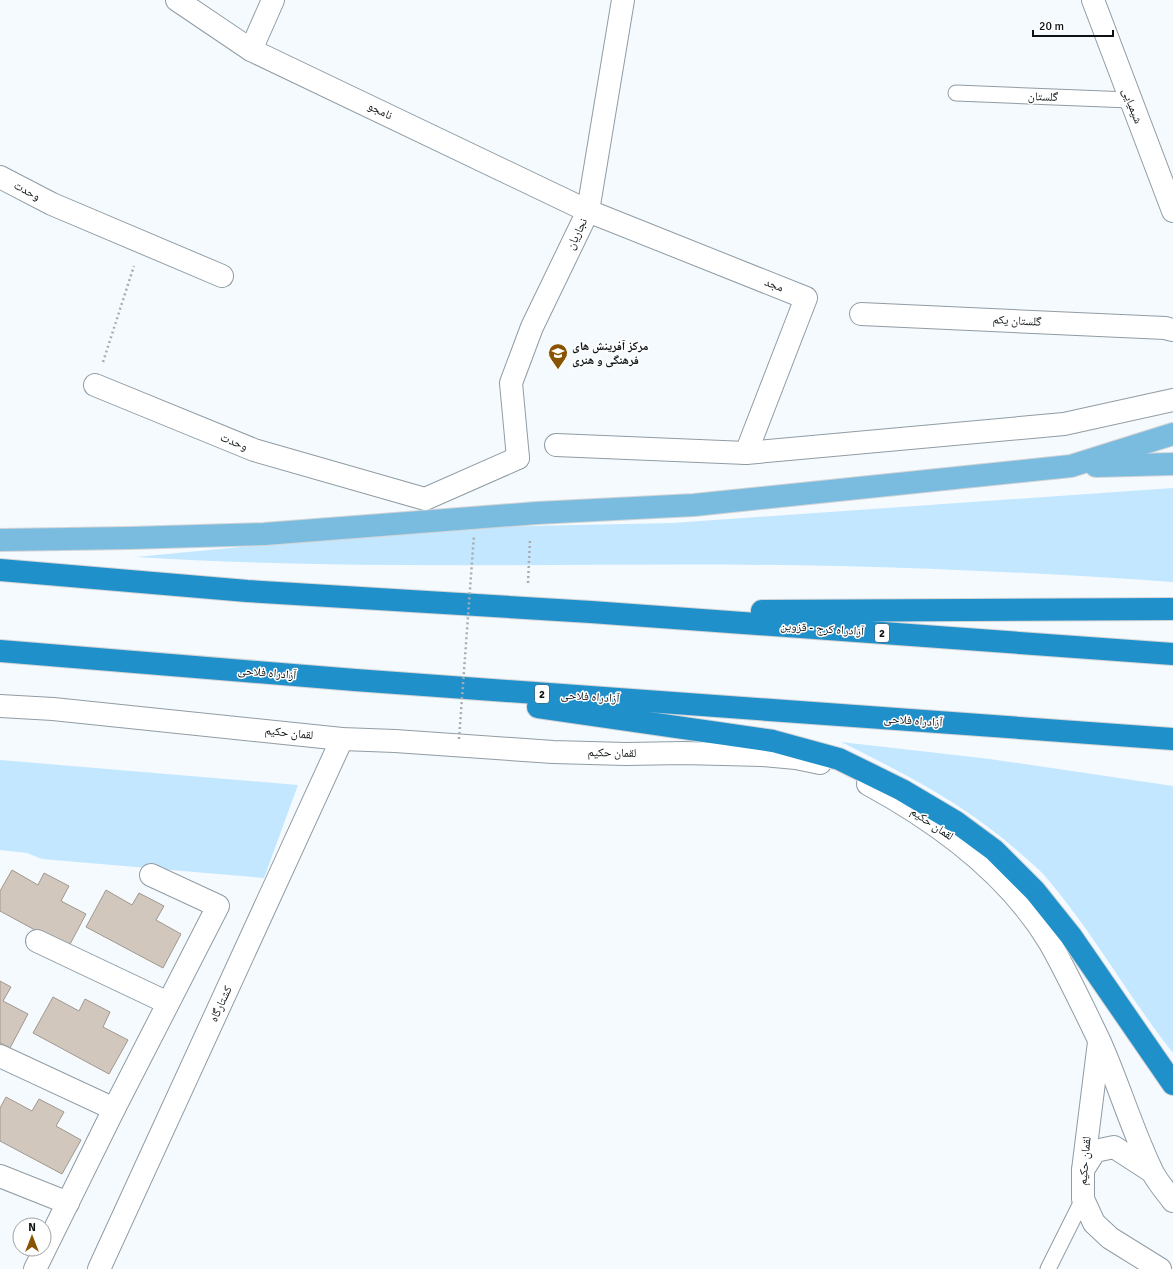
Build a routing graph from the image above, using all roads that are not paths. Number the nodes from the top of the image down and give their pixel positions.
1 (177, 0) edge
2 (274, 0) edge
3 (623, 0) edge
4 (1093, 0) edge
5 (251, 50) junction
6 (956, 93) dead end
7 (1130, 100) junction
8 (0, 177) edge
9 (1173, 211) edge
10 (588, 212) junction
11 (222, 276) dead end
12 (861, 314) dead end
13 (1173, 330) edge
14 (95, 385) road end
15 (1173, 400) edge
16 (1173, 434) edge
17 (556, 445) dead end
18 (746, 453) junction
19 (518, 458) joint
20 (1173, 464) edge
21 (1071, 466) junction
22 (0, 540) edge
23 (0, 570) edge
24 (1173, 609) edge
25 (591, 612) junction
26 (0, 650) edge
27 (1173, 654) edge
28 (354, 680) junction
29 (0, 706) edge
30 (1085, 733) junction
31 (342, 739) junction
32 (1173, 739) edge
33 (1173, 750) edge
34 (151, 875) dead end
35 (37, 941) dead end
36 (168, 1003) junction
37 (1099, 1040) junction
38 (0, 1056) edge
39 (1173, 1084) edge
40 (114, 1109) junction
41 (1083, 1170) junction
42 (1151, 1171) junction
43 (0, 1176) edge
44 (1083, 1199) junction
45 (1173, 1201) edge
46 (68, 1203) junction
47 (35, 1269) edge
48 (99, 1269) edge
49 (1048, 1269) edge
50 (1160, 1269) edge

1 - 5 street, نامجو
2 - 5 street
3 - 10 street, نجاریان
4 - 7 street, شیمیایی
5 - 10 street, نامجو
6 - 7 lane, گلستان
7 - 9 street, شیمیایی
8 - 11 street, وحدت
10 - 18 street, مجد
10 - 19 street, نجاریان
12 - 13 street, گلستان یکم
14 - 19 street, وحدت
15 - 18 street
16 - 21 main road
17 - 18 street
20 - 21 main road
21 - 22 main road
23 - 25 highway, 2
24 - 25 highway
25 - 27 highway, آزادراه کرج - قزوین / 2
26 - 28 highway, آزادراه فلاحی / 2
28 - 30 highway, آزادراه فلاحی / 2
28 - 39 highway
29 - 31 street, لقمان حکیم
30 - 32 highway, 2
30 - 33 highway
31 - 37 street, لقمان حکیم
31 - 48 street, کشتارگاه
34 - 36 street
35 - 36 street
36 - 40 street
37 - 41 street, لقمان حکیم
37 - 42 street, لقمان حکیم
38 - 40 street
40 - 46 street
41 - 42 street
41 - 44 street, لقمان حکیم
42 - 45 street, لقمان حکیم
43 - 46 street
44 - 49 lane
44 - 50 street, لقمان حکیم
46 - 47 street

